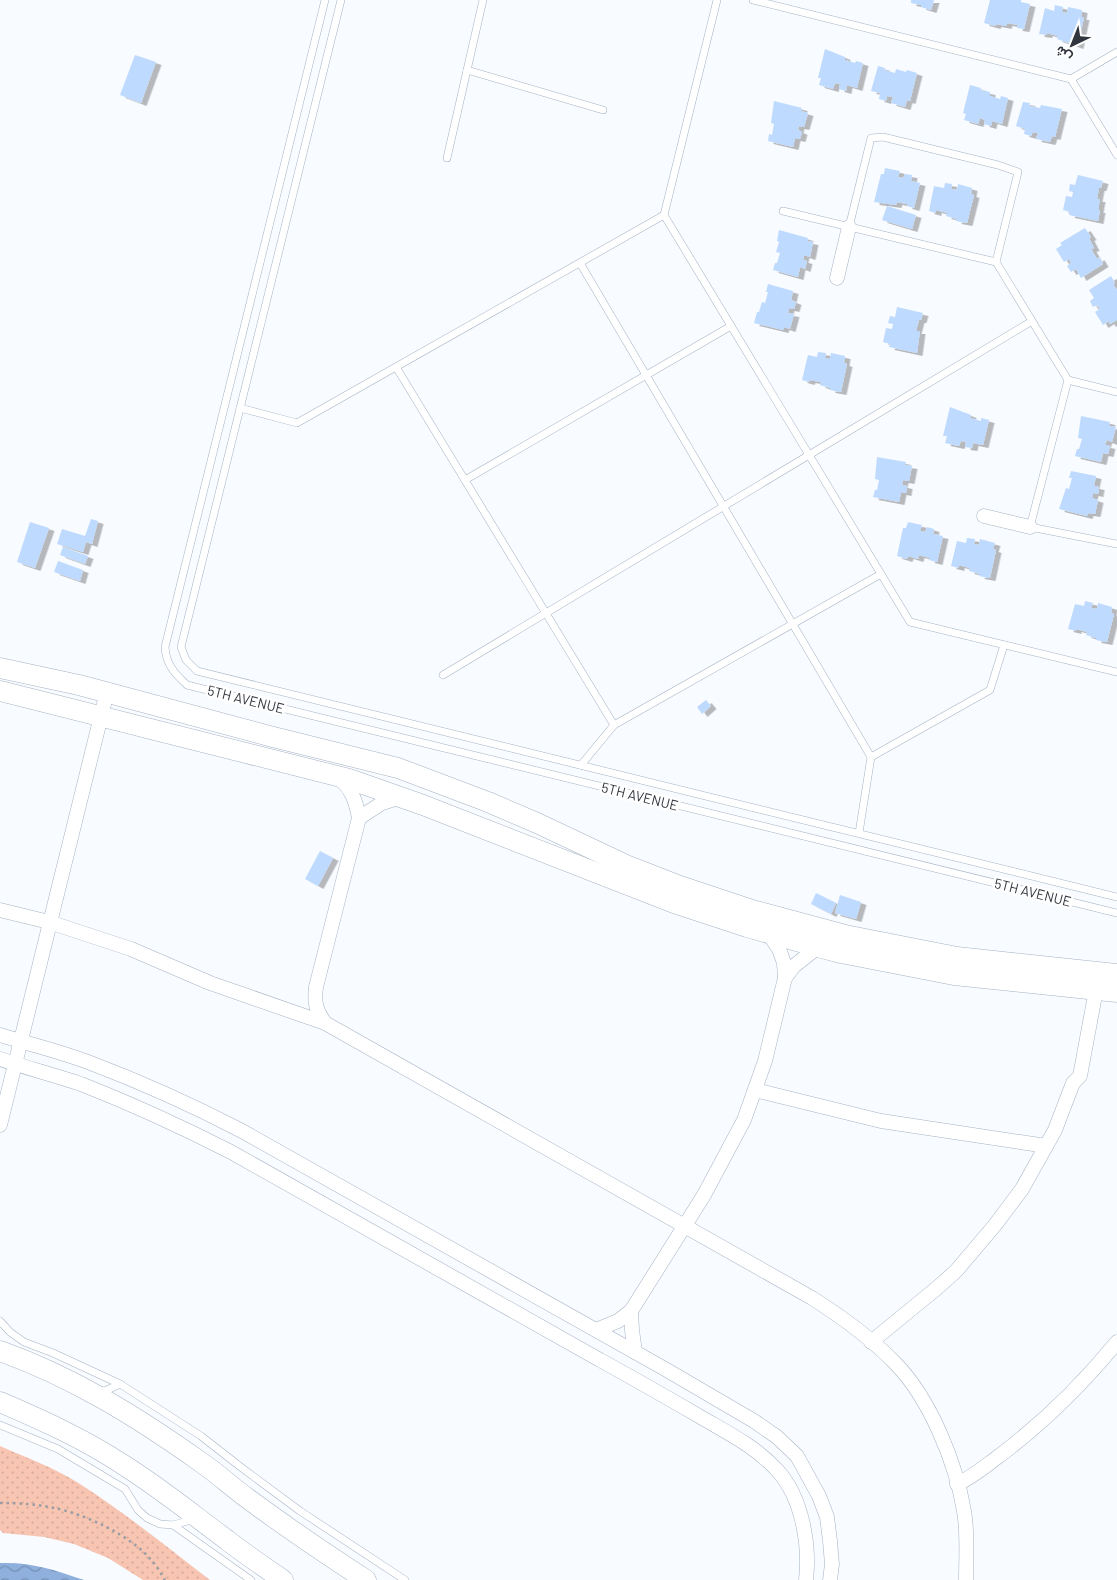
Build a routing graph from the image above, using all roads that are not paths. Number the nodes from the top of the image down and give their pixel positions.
1 (325, 0) edge
2 (341, 0) edge
3 (483, 0) edge
4 (717, 0) edge
5 (753, 0) edge
6 (1117, 52) edge
7 (467, 70) junction
8 (1071, 79) junction
9 (603, 110) dead end
10 (1117, 155) edge
11 (446, 158) dead end
12 (783, 212) dead end
13 (664, 215) junction
14 (849, 227) junction
15 (996, 262) junction
16 (580, 263) junction
17 (837, 278) dead end
18 (1032, 321) junction
19 (731, 326) junction
20 (396, 367) junction
21 (646, 376) junction
22 (1068, 380) junction
23 (1117, 392) edge
24 (240, 408) junction
25 (809, 456) junction
26 (465, 480) junction
27 (723, 507) junction
28 (984, 516) dead end
29 (1030, 527) junction
30 (1117, 544) edge
31 (881, 574) junction
32 (546, 613) junction
33 (793, 624) junction
34 (1004, 645) junction
35 (0, 668) edge
36 (1117, 672) edge
37 (443, 675) dead end
38 (0, 691) edge
39 (107, 692) junction
40 (101, 716) junction
41 (614, 725) junction
42 (871, 757) junction
43 (582, 765) junction
44 (334, 775) junction
45 (401, 797) junction
46 (359, 818) junction
47 (859, 833) junction
48 (1117, 896) edge
49 (0, 910) edge
50 (1117, 913) edge
51 (49, 922) junction
52 (768, 933) junction
53 (818, 947) junction
54 (1117, 974) edge
55 (785, 978) junction
56 (1096, 990) junction
57 (1117, 992) edge
58 (326, 1023) junction
59 (0, 1035) edge
60 (21, 1041) junction
61 (0, 1060) edge
62 (15, 1064) junction
63 (755, 1090) junction
64 (0, 1125) edge
65 (1046, 1146) junction
66 (685, 1226) junction
67 (631, 1311) junction
68 (0, 1321) edge
69 (596, 1330) junction
70 (872, 1342) junction
71 (1117, 1342) edge
72 (0, 1351) edge
73 (635, 1352) junction
74 (120, 1384) junction
75 (93, 1393) junction
76 (0, 1402) edge
77 (0, 1425) edge
78 (957, 1484) junction
79 (199, 1518) junction
80 (173, 1526) junction
81 (251, 1580) edge
82 (283, 1580) edge
83 (366, 1580) edge
84 (405, 1580) edge
85 (806, 1580) edge
86 (830, 1580) edge
87 (966, 1580) edge

1 - 50 lane, 5TH AVENUE
2 - 24 lane
3 - 7 lane
4 - 13 lane
5 - 8 lane
6 - 8 lane
7 - 9 lane
7 - 11 lane
8 - 10 lane
12 - 14 lane
13 - 16 lane
13 - 19 lane
14 - 15 lane
14 - 15 lane
14 - 17 street
15 - 18 lane
16 - 20 lane
16 - 21 lane
18 - 22 lane
18 - 25 lane
19 - 21 lane
19 - 25 lane
20 - 24 lane
20 - 26 lane
21 - 26 lane
21 - 27 lane
22 - 23 lane
22 - 29 lane
24 - 43 lane, 5TH AVENUE
25 - 27 lane
25 - 31 lane
26 - 32 lane
27 - 32 lane
27 - 33 lane
28 - 29 street
29 - 30 lane
31 - 33 lane
31 - 34 lane
32 - 37 lane
32 - 41 lane
33 - 41 lane
33 - 42 lane
34 - 36 lane
34 - 42 lane
35 - 39 main road
38 - 40 main road
39 - 40 street
39 - 54 main road
40 - 44 main road
40 - 51 street
41 - 43 lane
42 - 47 lane
43 - 47 lane, 5TH AVENUE
44 - 45 main road
44 - 46 street
45 - 46 street
45 - 52 main road
46 - 58 street
47 - 48 lane, 5TH AVENUE
49 - 51 street
51 - 58 street
51 - 60 street
52 - 53 main road
52 - 55 street
53 - 55 street
53 - 56 main road
55 - 63 street
56 - 57 main road
56 - 65 street
58 - 66 street
59 - 60 street
60 - 62 street
60 - 69 street
61 - 62 street
62 - 64 street
62 - 85 street
63 - 65 street
63 - 66 street
65 - 70 street
66 - 67 street
66 - 70 street
67 - 69 street
67 - 73 street
68 - 74 lane
69 - 73 street
70 - 78 street
71 - 78 street
72 - 75 main road
73 - 86 street
74 - 75 lane
74 - 84 lane
75 - 83 main road
76 - 79 main road
77 - 80 lane
78 - 87 street
79 - 80 lane
79 - 82 main road
80 - 81 lane

